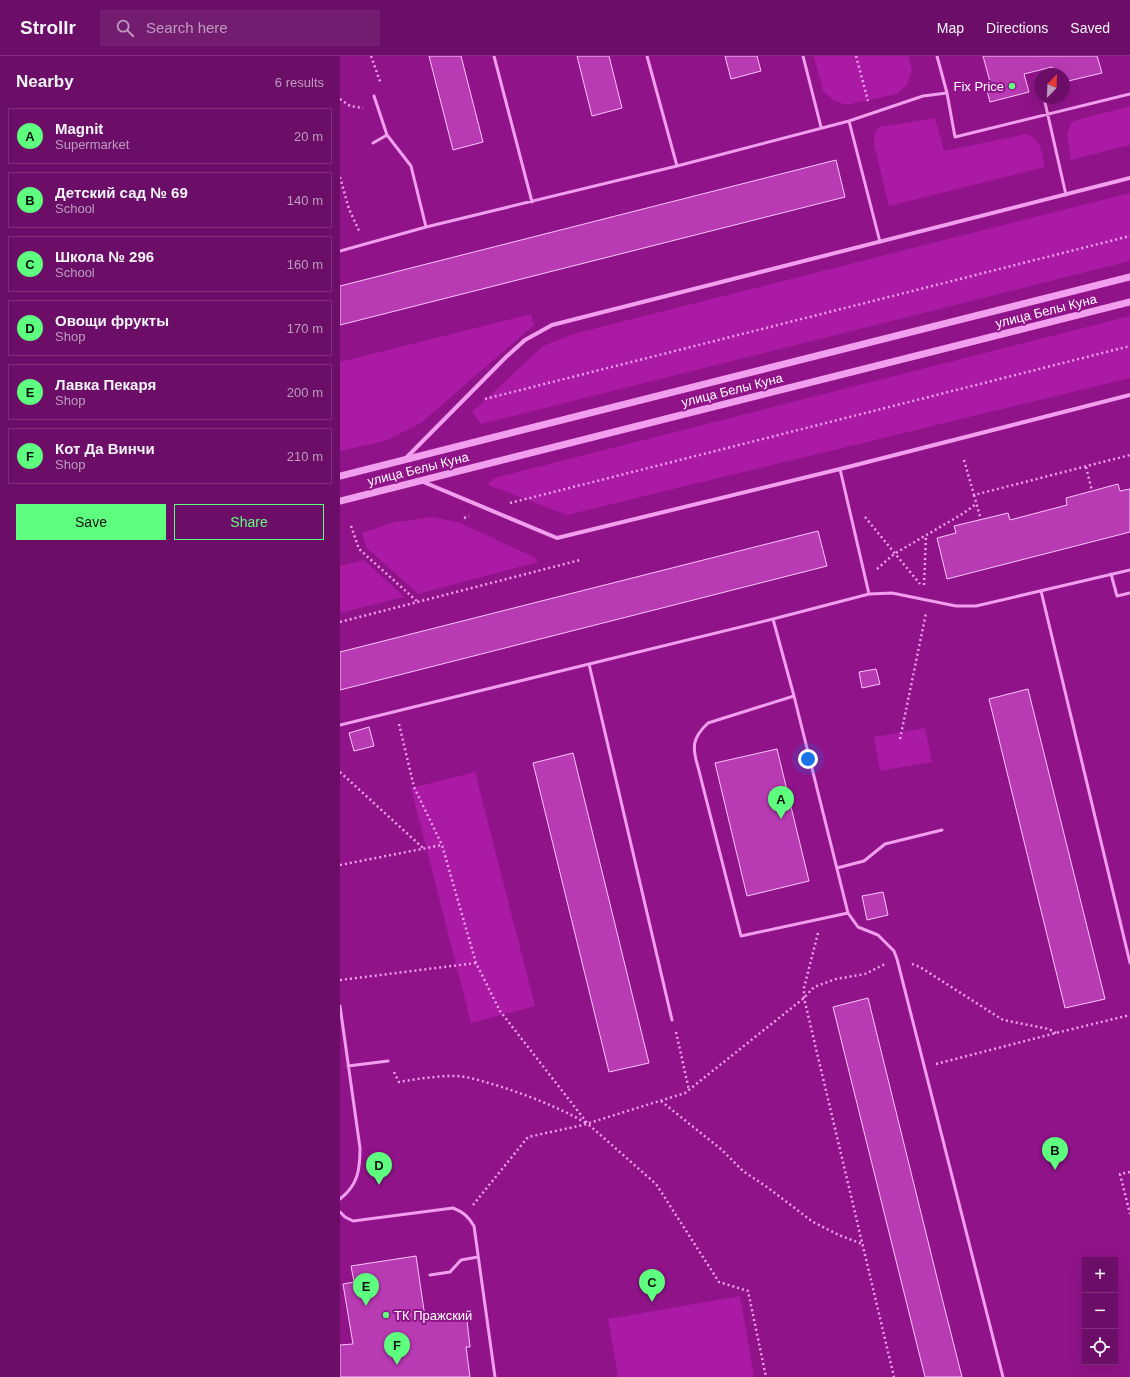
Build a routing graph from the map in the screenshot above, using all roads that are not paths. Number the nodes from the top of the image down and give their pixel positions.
1 (494, 56) edge
2 (647, 56) edge
3 (803, 56) edge
4 (937, 56) edge
5 (947, 93) junction
6 (1130, 94) edge
7 (374, 96) road end
8 (1045, 104) edge
9 (1047, 114) junction
10 (849, 121) junction
11 (821, 127) junction
12 (388, 134) junction
13 (373, 143) dead end
14 (677, 166) junction
15 (1130, 178) edge
16 (1066, 195) junction
17 (532, 202) junction
18 (426, 227) junction
19 (880, 242) junction
20 (340, 251) edge
21 (1130, 277) edge
22 (1130, 302) edge
23 (1130, 396) edge
24 (404, 460) junction
25 (840, 469) junction
26 (340, 476) edge
27 (420, 481) junction
28 (340, 501) edge
29 (1130, 570) edge
30 (1112, 574) junction
31 (1041, 591) junction
32 (1130, 593) edge
33 (869, 594) junction
34 (773, 619) junction
35 (589, 664) junction
36 (794, 696) junction
37 (340, 725) edge
38 (942, 830) dead end
39 (837, 868) junction
40 (848, 913) junction
41 (1130, 963) edge
42 (340, 1006) edge
43 (672, 1020) road end
44 (388, 1061) road end
45 (348, 1066) junction
46 (340, 1199) edge
47 (340, 1212) edge
48 (478, 1257) junction
49 (430, 1275) dead end
50 (495, 1377) edge
51 (1003, 1377) edge

1 - 17 lane
2 - 14 lane
3 - 11 lane
4 - 5 lane
5 - 9 lane
5 - 10 lane
6 - 9 lane
7 - 12 lane
8 - 9 lane
9 - 16 lane
10 - 11 lane
10 - 19 lane
11 - 14 lane
12 - 13 lane
12 - 18 lane
14 - 17 lane
15 - 16 street
16 - 19 street
17 - 18 lane
18 - 20 lane
19 - 24 street
21 - 24 street, улица Белы Куна
22 - 27 street, улица Белы Куна
23 - 25 street
24 - 26 street, улица Белы Куна
25 - 27 street
25 - 33 lane
27 - 28 street, улица Белы Куна
29 - 30 lane
30 - 31 lane
30 - 32 lane
31 - 33 lane
31 - 41 lane
33 - 34 lane
34 - 35 lane
34 - 36 lane
35 - 37 lane
35 - 43 lane
36 - 39 lane
36 - 40 lane
38 - 39 lane
39 - 40 lane
40 - 51 lane
42 - 45 lane
44 - 45 lane
45 - 46 lane
47 - 48 lane
48 - 49 lane
48 - 50 lane

